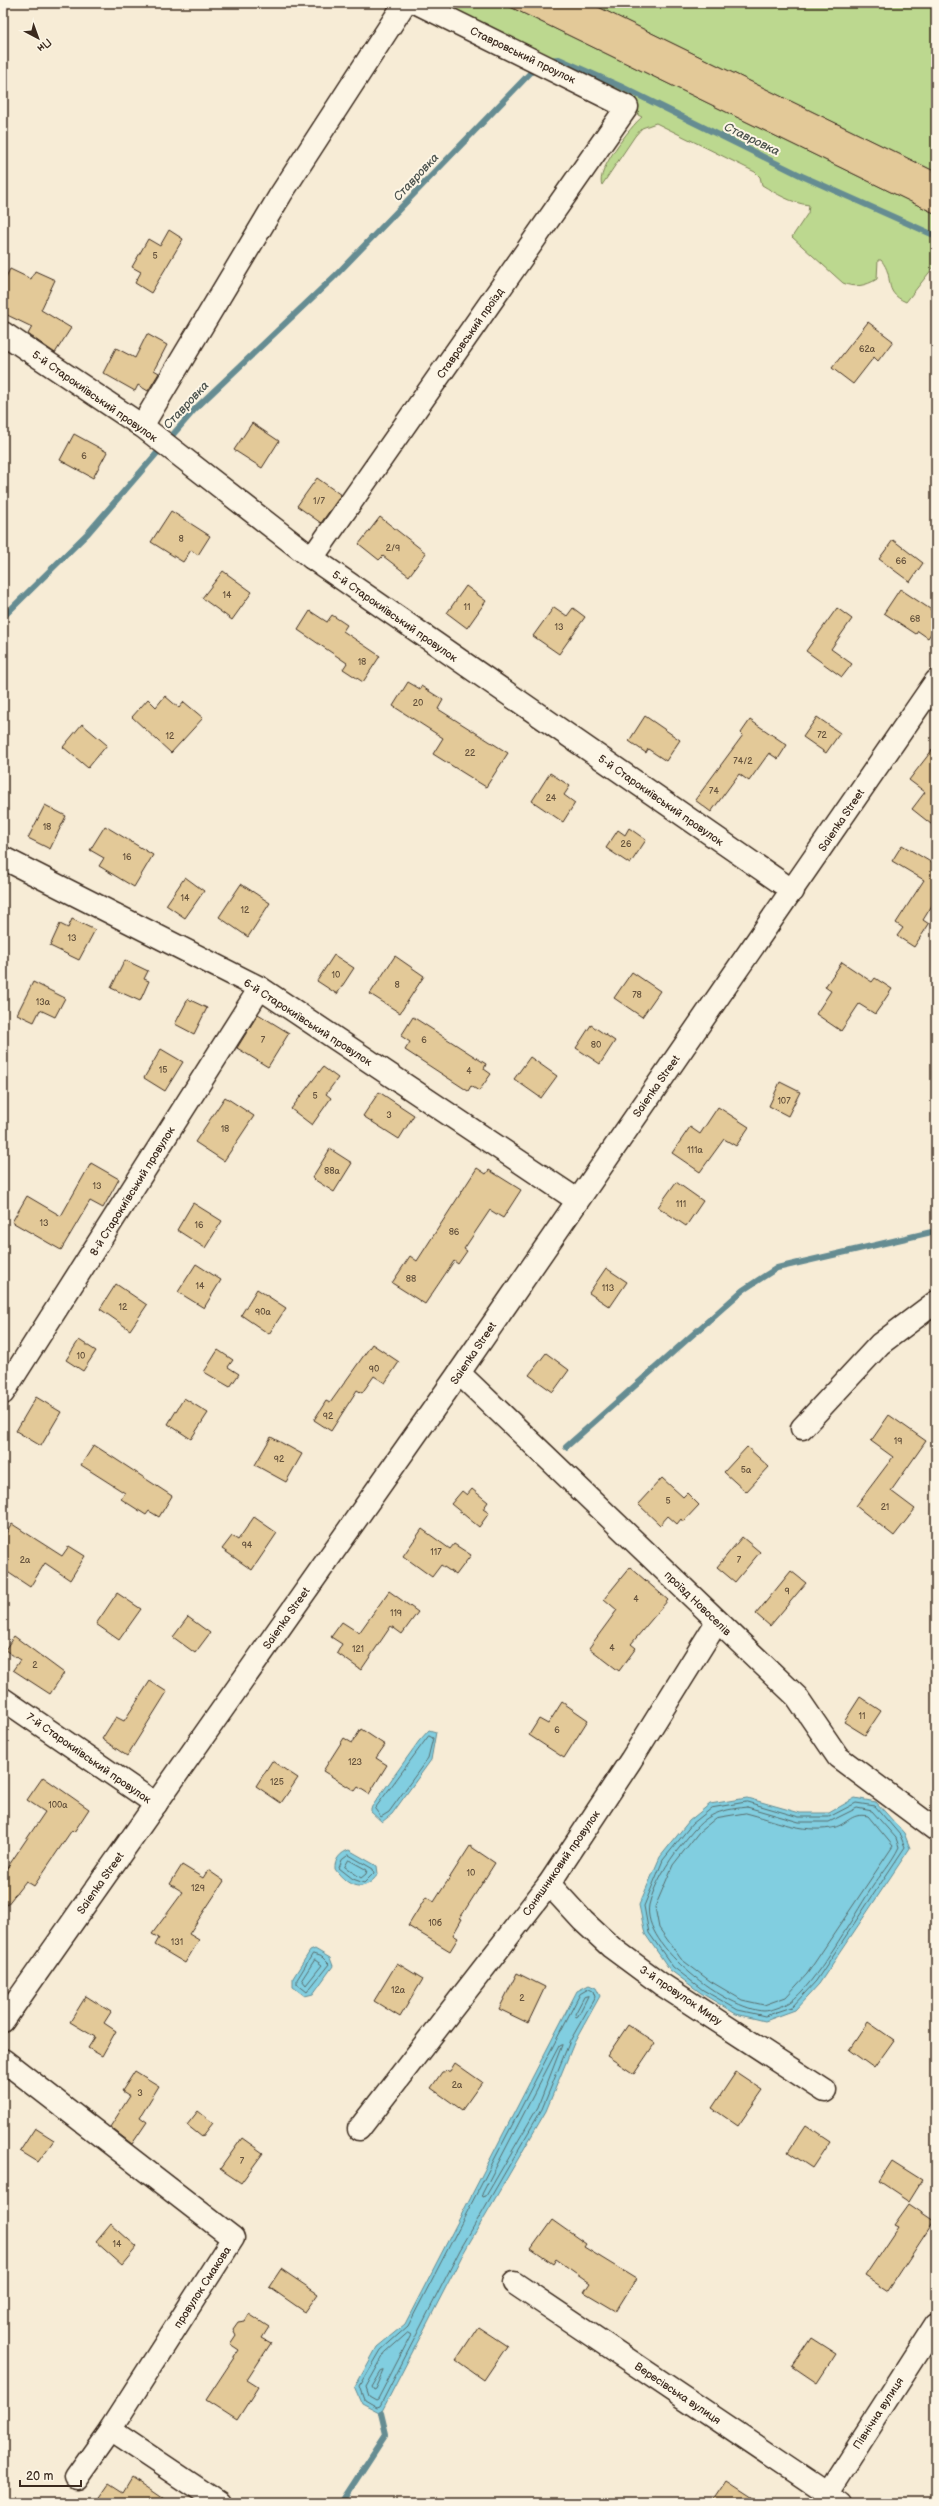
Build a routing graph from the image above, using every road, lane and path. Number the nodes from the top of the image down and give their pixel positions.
1 (405, 3) edge
2 (418, 3) edge
3 (628, 107) joint
4 (3, 333) edge
5 (142, 426) junction
6 (312, 558) junction
7 (936, 681) edge
8 (3, 858) edge
9 (792, 891) junction
10 (260, 988) junction
11 (577, 1200) junction
12 (936, 1302) edge
13 (459, 1373) junction
14 (3, 1393) edge
15 (802, 1428) dead end
16 (716, 1622) junction
17 (3, 1699) edge
18 (156, 1804) junction
19 (936, 1830) edge
20 (549, 1884) junction
21 (3, 2021) edge
22 (3, 2060) edge
23 (825, 2091) dead end
24 (359, 2129) dead end
25 (514, 2283) dead end
26 (936, 2324) edge
27 (110, 2430) junction
28 (76, 2478) dead end
29 (830, 2500) edge
30 (219, 2503) edge

1 - 5 street
2 - 3 street, Ставровський проулок
3 - 6 street, Ставровський проїзд
4 - 5 street, 5-й Старокиївський провулок
5 - 6 street, 5-й Старокиївський провулок
6 - 9 street, 5-й Старокиївський провулок
7 - 9 street, Saienka Street
8 - 10 street, 6-й Старокиївський провулок
9 - 11 street, Saienka Street
10 - 11 street, 6-й Старокиївський провулок
10 - 14 street, 8-й Старокиївський провулок
11 - 13 street, Saienka Street
12 - 15 street
13 - 16 street, проїзд Новоселів
13 - 18 street, Saienka Street
16 - 19 street, проїзд Новоселів
16 - 20 street, Соняшниковий провулок
17 - 18 street, 7-й Старокиївський провулок
18 - 21 street, Saienka Street
20 - 23 street, 3-й провулок Миру
20 - 24 street, Соняшниковий провулок
22 - 27 street, провулок Смакова
25 - 29 street, Вересівська вулиця
26 - 29 street, Північна вулиця
27 - 28 street, провулок Смакова
27 - 30 street

